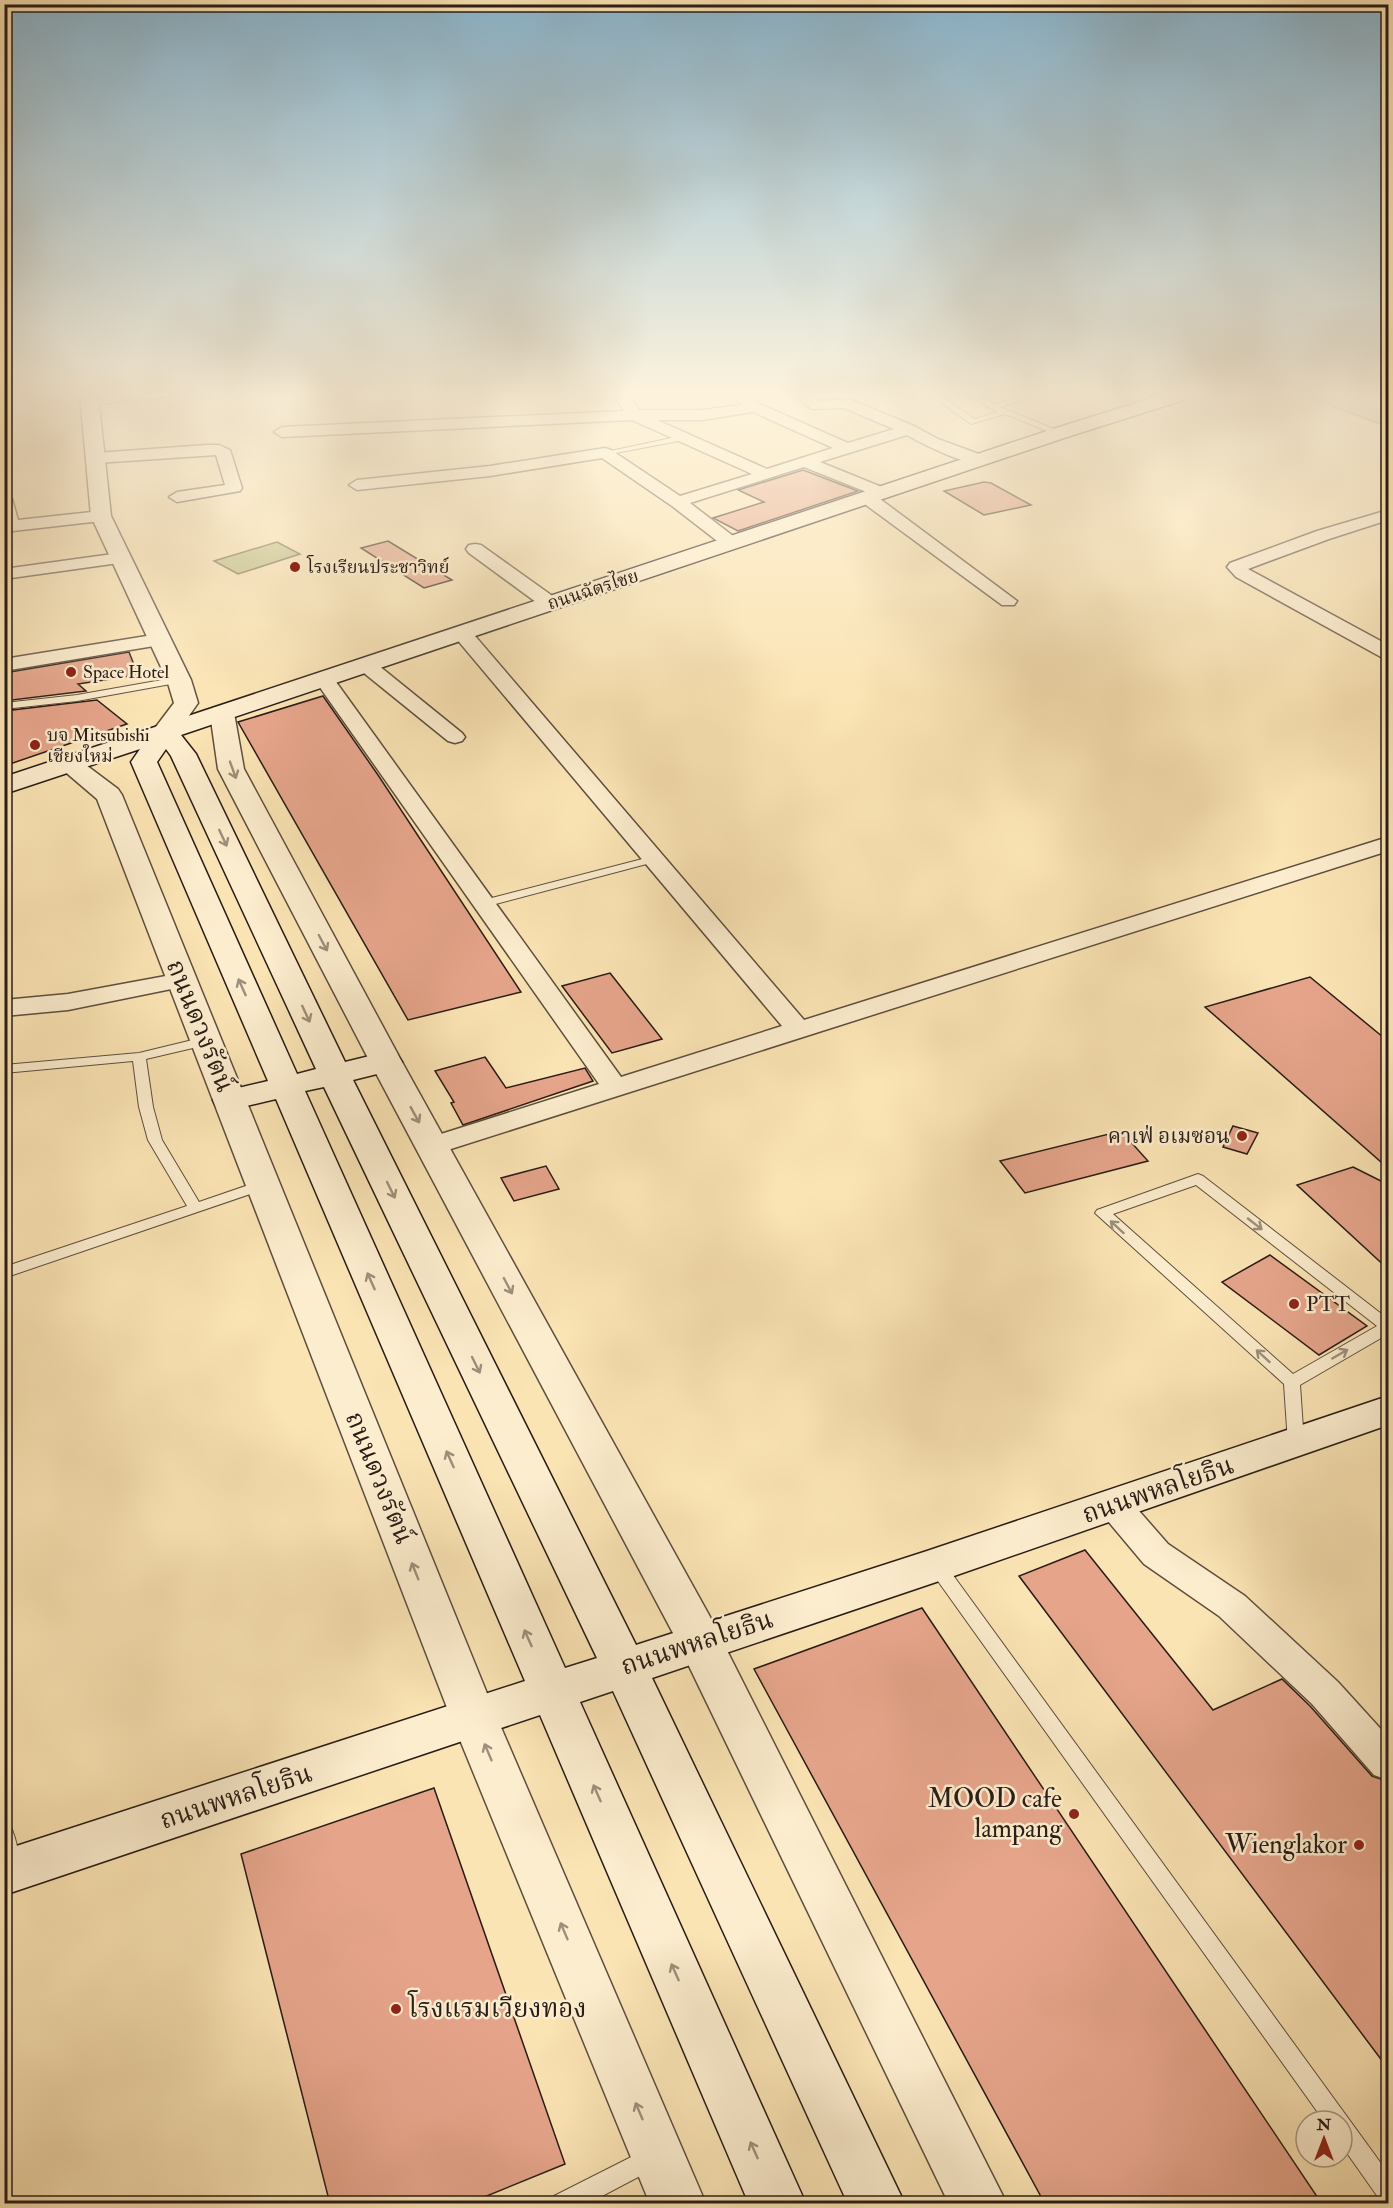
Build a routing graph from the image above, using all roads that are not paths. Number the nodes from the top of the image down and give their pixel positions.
1 (99, 498) edge
2 (672, 498) edge
3 (690, 498) edge
4 (867, 498) edge
5 (880, 498) edge
6 (4, 499) edge
7 (678, 502) junction
8 (1389, 515) edge
9 (101, 516) junction
10 (8, 526) edge
11 (731, 543) junction
12 (474, 549) dead end
13 (120, 558) junction
14 (4, 574) edge
15 (1008, 601) dead end
16 (551, 604) junction
17 (462, 633) junction
18 (159, 640) junction
19 (1389, 653) edge
20 (4, 665) edge
21 (366, 665) junction
22 (324, 679) junction
23 (179, 680) junction
24 (279, 694) junction
25 (4, 706) edge
26 (222, 713) junction
27 (165, 732) junction
28 (455, 737) dead end
29 (69, 764) junction
30 (4, 786) edge
31 (1389, 844) edge
32 (654, 859) junction
33 (484, 903) junction
34 (182, 980) junction
35 (4, 1008) edge
36 (798, 1029) junction
37 (206, 1041) junction
38 (139, 1057) junction
39 (386, 1062) junction
40 (4, 1069) edge
41 (335, 1075) junction
42 (286, 1086) junction
43 (614, 1088) junction
44 (229, 1100) junction
45 (432, 1146) junction
46 (263, 1185) junction
47 (196, 1208) junction
48 (4, 1273) edge
49 (1388, 1327) edge
50 (1292, 1382) junction
51 (1389, 1410) edge
52 (1296, 1443) junction
53 (1114, 1505) junction
54 (936, 1565) junction
55 (700, 1642) junction
56 (624, 1667) junction
57 (552, 1692) junction
58 (474, 1718) junction
59 (1389, 1763) edge
60 (6, 1859) edge
61 (1329, 2109) edge
62 (1354, 2144) edge
63 (658, 2155) junction
64 (1389, 2192) edge
65 (562, 2204) edge
66 (678, 2204) edge
67 (778, 2204) edge
68 (877, 2204) edge
69 (979, 2204) edge

1 - 9 main road
2 - 7 street
3 - 7 street
4 - 11 main road, ถนนฉัตรไชย
5 - 15 street
6 - 10 street
7 - 11 street
8 - 19 street
9 - 10 street
9 - 13 main road
11 - 16 main road, ถนนฉัตรไชย
12 - 16 street
13 - 14 street
13 - 18 main road
16 - 17 main road, ถนนฉัตรไชย
17 - 21 main road, ถนนฉัตรไชย
17 - 32 street
18 - 20 street
18 - 23 main road
21 - 22 main road, ถนนฉัตรไชย
21 - 28 street
22 - 24 main road, ถนนฉัตรไชย
22 - 33 street
23 - 24 main road
23 - 25 lane
23 - 27 main road
24 - 26 main road, ถนนฉัตรไชย
26 - 27 main road, ถนนฉัตรไชย
26 -> 39 main road
27 - 29 main road, ถนนฉัตรไชย
27 -> 41 main road
42 -> 27 main road
29 - 30 main road, ถนนฉัตรไชย
29 - 34 main road, ถนนดวงรัตน์
31 - 36 street
32 - 33 lane
32 - 36 street
33 - 43 street
34 - 35 street
34 - 37 main road, ถนนดวงรัตน์
36 - 43 street
37 - 38 lane
37 - 44 main road, ถนนดวงรัตน์
38 - 40 lane
38 - 47 lane
39 - 41 main road
39 -> 45 main road
41 - 42 main road
41 -> 56 main road
42 - 44 main road
57 -> 42 main road
43 - 45 street
44 - 46 main road, ถนนดวงรัตน์
45 -> 55 main road
46 - 47 lane
58 -> 46 main road, ถนนดวงรัตน์
47 - 48 lane
50 -> 49 lane
50 -> 49 lane
50 - 52 lane
51 - 52 main road, ถนนพหลโยธิน
52 - 53 main road, ถนนพหลโยธิน
53 - 54 main road, ถนนพหลโยธิน
53 - 59 street
54 - 55 main road, ถนนพหลโยธิน
54 - 61 lane
55 - 56 main road, ถนนพหลโยธิน
55 - 69 main road
56 - 57 main road, ถนนพหลโยธิน
56 - 68 main road
57 - 58 main road, ถนนพหลโยธิน
67 -> 57 main road
58 - 60 main road, ถนนพหลโยธิน
63 -> 58 main road, ถนนดวงรัตน์
62 - 64 lane
63 - 65 lane
63 - 66 main road, ถนนดวงรัตน์

